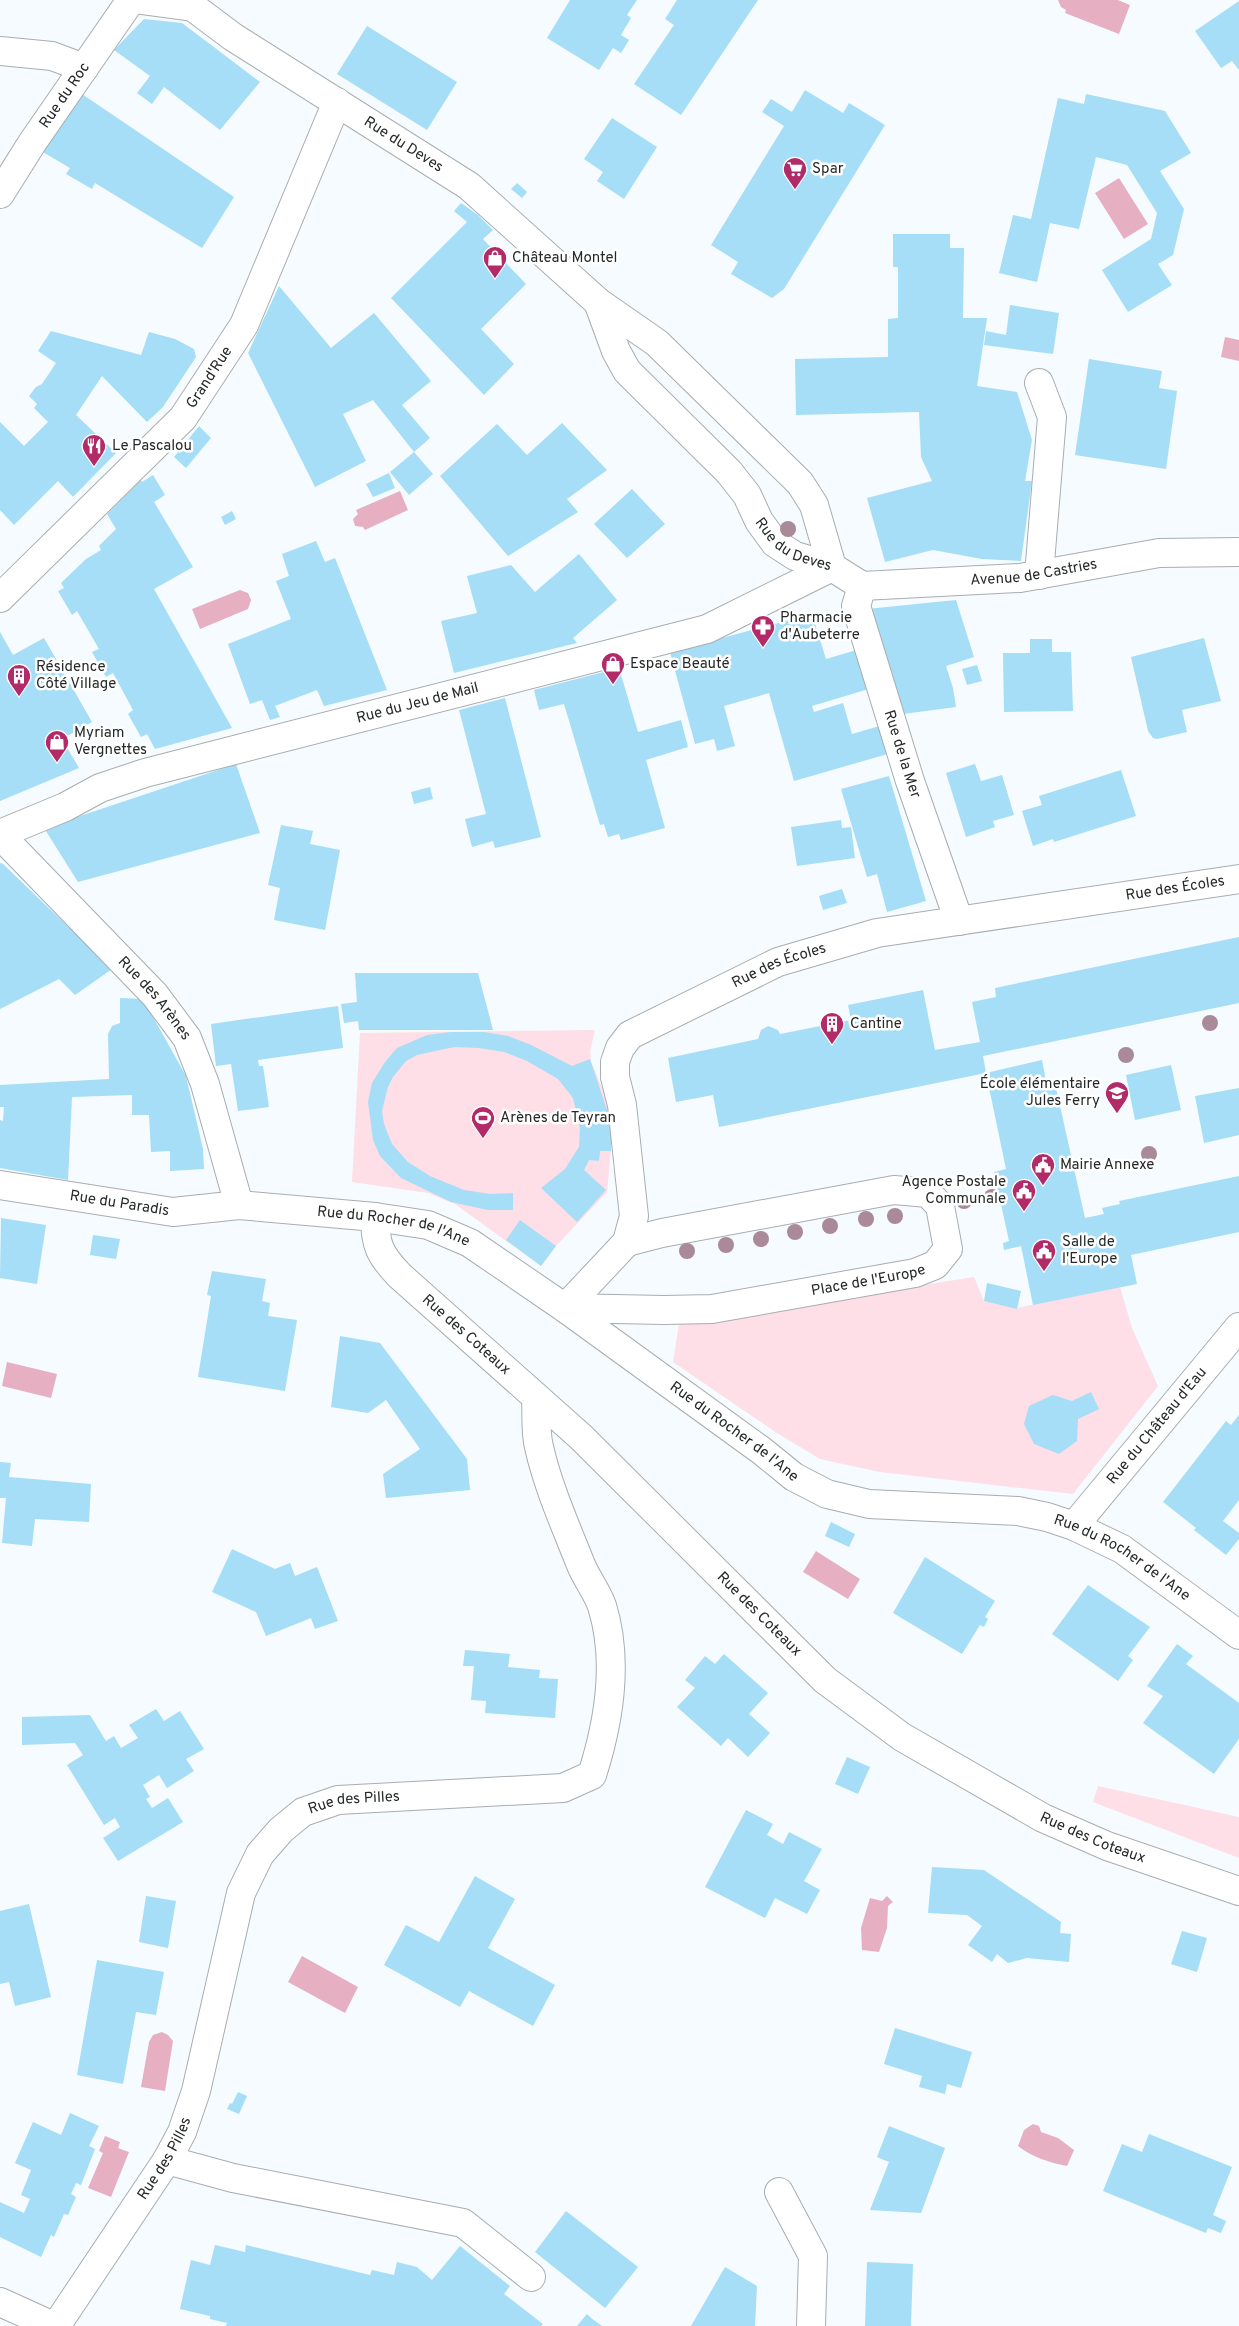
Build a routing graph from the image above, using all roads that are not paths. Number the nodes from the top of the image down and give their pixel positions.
1 (132, 0) edge
2 (141, 0) edge
3 (197, 4) edge
4 (0, 51) edge
5 (84, 68) junction
6 (337, 102) junction
7 (0, 194) edge
8 (598, 302) junction
9 (1039, 383) dead end
10 (1239, 552) edge
11 (832, 567) junction
12 (1040, 575) junction
13 (862, 586) junction
14 (0, 598) edge
15 (0, 835) edge
16 (1239, 879) edge
17 (960, 921) junction
18 (0, 1185) edge
19 (239, 1205) junction
20 (375, 1217) junction
21 (627, 1242) junction
22 (565, 1308) junction
23 (1239, 1326) edge
24 (536, 1398) junction
25 (1074, 1526) junction
26 (1239, 1635) edge
27 (1239, 1891) edge
28 (167, 2160) junction
29 (779, 2192) dead end
30 (531, 2277) dead end
31 (0, 2302) edge
32 (55, 2326) edge
33 (811, 2326) edge

1 - 5 street, Rue du Roc
2 - 3 street
3 - 6 street, Rue du Deves
4 - 5 street
5 - 7 street, Rue du Roc
6 - 8 street, Rue du Deves
6 - 14 street, Grand'Rue
8 - 11 street, Rue du Deves
8 - 11 street, Rue du Deves
9 - 12 street
10 - 12 street, Avenue de Castries
11 - 13 street
11 - 15 street, Rue du Jeu de Mail
12 - 13 street, Avenue de Castries
13 - 17 street, Rue de la Mer
15 - 19 street, Rue des Arènes
16 - 17 street, Rue des Écoles
17 - 21 street, Rue des Écoles
18 - 19 street, Rue du Paradis
19 - 20 street, Rue du Rocher de l'Ane
20 - 22 street, Rue du Rocher de l'Ane
20 - 24 street, Rue des Coteaux
21 - 22 street, Rue des Écoles
21 - 22 street, Place de l'Europe
22 - 25 street, Rue du Rocher de l'Ane
23 - 25 street, Rue du Château d'Eau
24 - 27 street, Rue des Coteaux
24 - 28 street, Rue des Pilles
25 - 26 street, Rue du Rocher de l'Ane
28 - 30 street
28 - 32 street, Rue des Pilles
29 - 33 street
31 - 32 street

